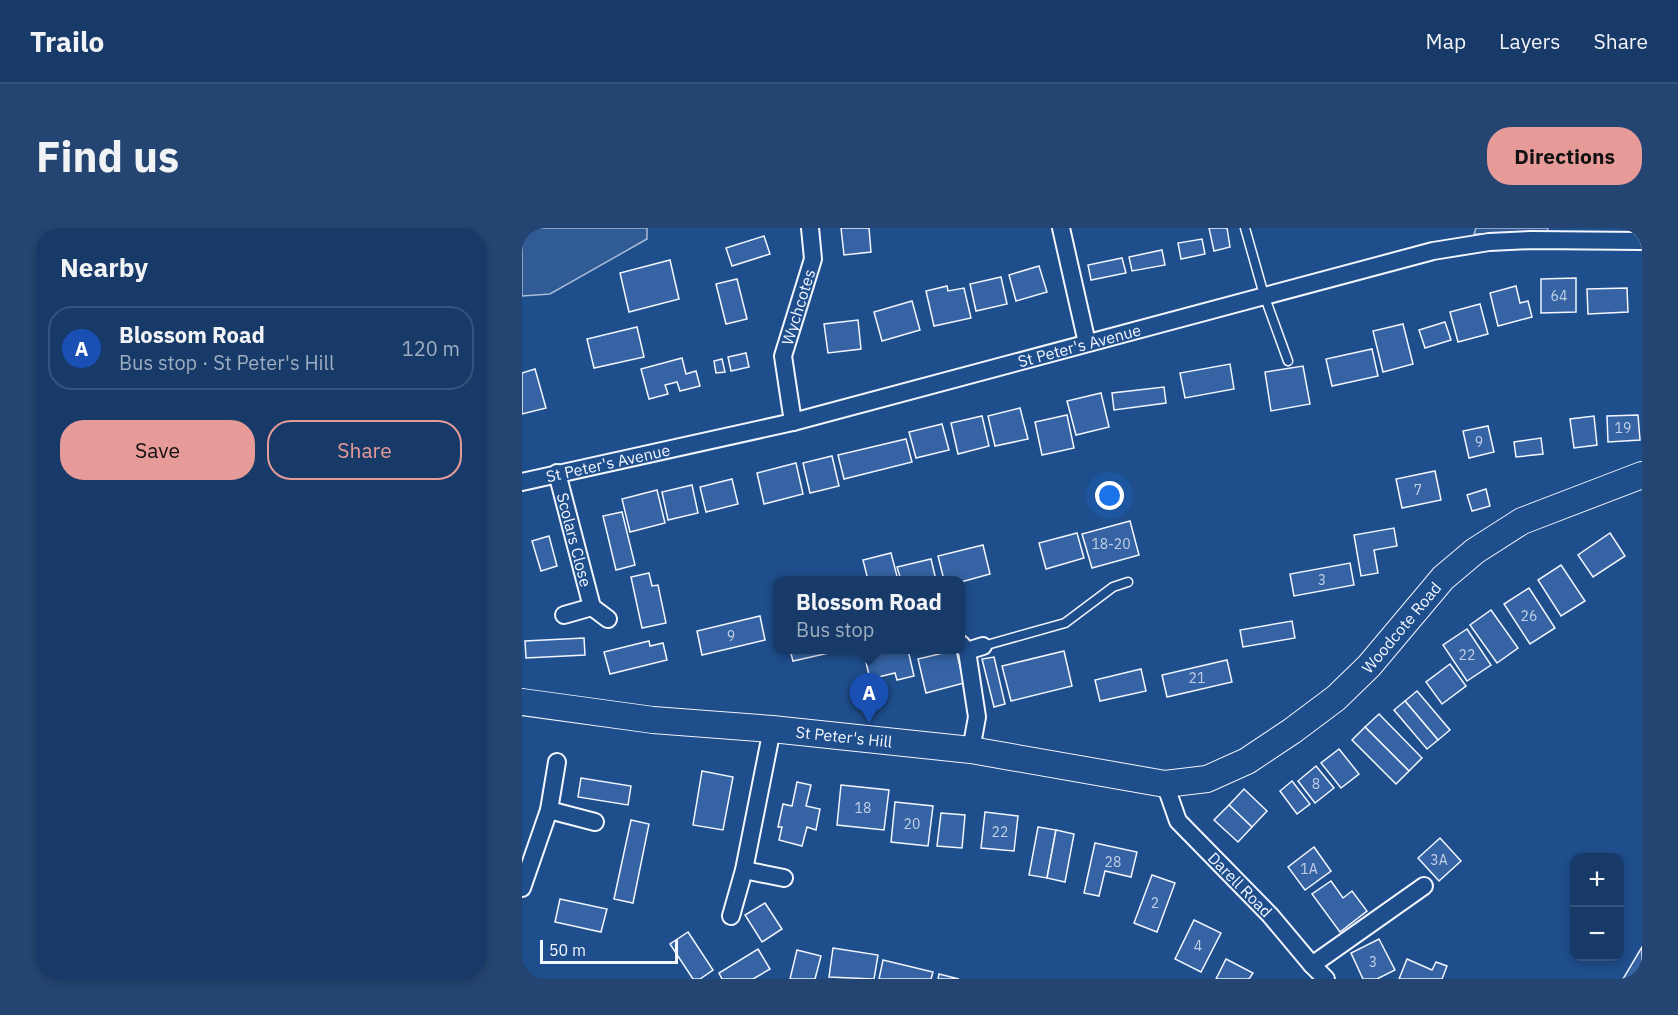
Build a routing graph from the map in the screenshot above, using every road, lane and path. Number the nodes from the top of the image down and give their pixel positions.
1 (810, 228) edge
2 (1061, 228) edge
3 (1245, 228) edge
4 (1532, 234) edge
5 (1642, 241) edge
6 (1264, 295) junction
7 (1087, 343) junction
8 (1288, 361) dead end
9 (793, 422) junction
10 (557, 472) junction
11 (1642, 475) edge
12 (522, 482) edge
13 (1128, 582) dead end
14 (592, 607) junction
15 (564, 615) dead end
16 (608, 619) dead end
17 (970, 647) edge
18 (522, 702) edge
19 (772, 729) junction
20 (971, 750) junction
21 (557, 762) dead end
22 (1165, 784) junction
23 (549, 810) junction
24 (595, 822) dead end
25 (744, 870) junction
26 (784, 878) dead end
27 (1424, 886) dead end
28 (522, 888) edge
29 (731, 916) dead end
30 (1312, 966) junction
31 (1326, 979) edge

1 - 9 street, Wychcotes
2 - 7 street
3 - 6 lane
4 - 5 street, St Peter's Avenue
4 - 6 street, St Peter's Avenue
6 - 7 street, St Peter's Avenue
6 - 8 lane
7 - 9 street, St Peter's Avenue
9 - 10 street, St Peter's Avenue
10 - 12 street, St Peter's Avenue
10 - 14 street, Scolars Close
11 - 22 main road, Woodcote Road
13 - 17 lane
14 - 15 street, Scolars Close
14 - 16 street, Scolars Close
17 - 20 street
18 - 19 main road, St Peter's Hill
19 - 20 main road, St Peter's Hill
19 - 25 street
20 - 22 main road, St Peter's Hill
21 - 23 street
22 - 30 street, Darell Road
23 - 24 street
23 - 28 street
25 - 26 street
25 - 29 street
27 - 30 street
30 - 31 street, Darell Road

